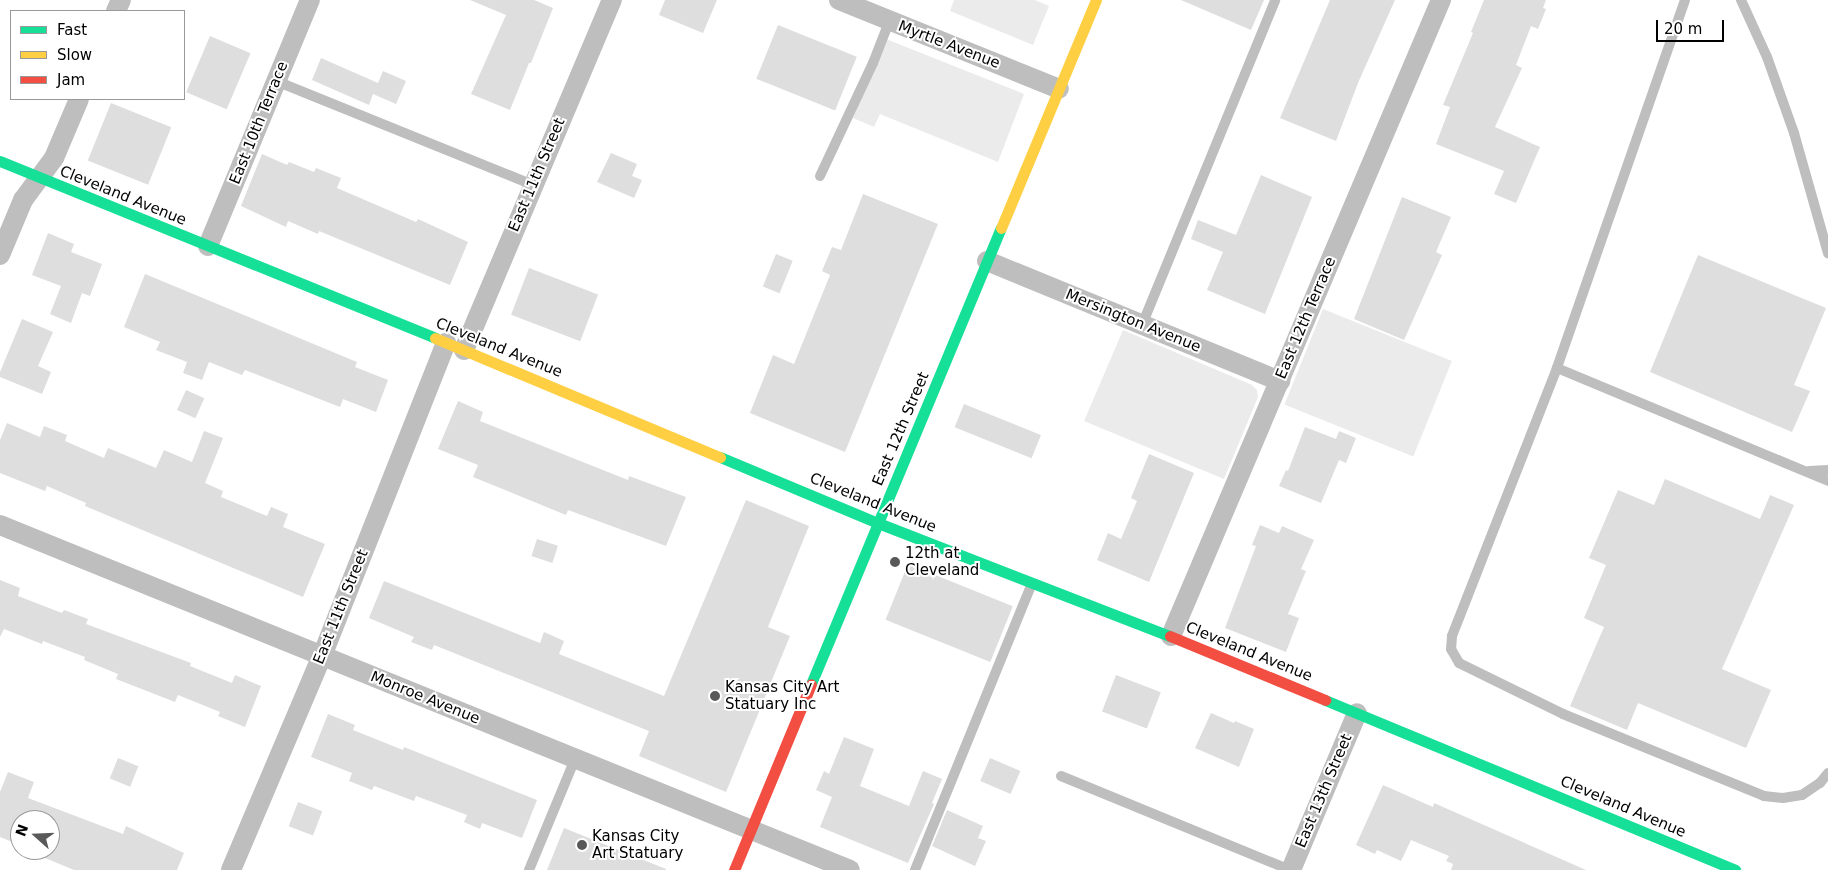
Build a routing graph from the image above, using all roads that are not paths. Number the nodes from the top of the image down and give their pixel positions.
1 (310, 0) edge
2 (612, 0) edge
3 (839, 0) edge
4 (1096, 0) edge
5 (1275, 0) edge
6 (1441, 0) edge
7 (1685, 0) edge
8 (1741, 0) edge
9 (889, 22) junction
10 (276, 81) junction
11 (1059, 89) junction
12 (79, 100) edge
13 (0, 162) edge
14 (820, 176) dead end
15 (39, 178) junction
16 (533, 185) junction
17 (208, 246) junction
18 (1828, 253) edge
19 (0, 255) edge
20 (987, 262) junction
21 (1142, 325) junction
22 (446, 343) junction
23 (464, 350) junction
24 (1557, 368) junction
25 (1280, 381) junction
26 (1828, 470) edge
27 (1804, 471) junction
28 (1828, 480) edge
29 (878, 522) junction
30 (0, 525) edge
31 (1032, 583) junction
32 (1170, 636) junction
33 (322, 656) junction
34 (1358, 712) junction
35 (575, 759) junction
36 (1828, 773) edge
37 (1061, 776) dead end
38 (751, 829) junction
39 (231, 870) edge
40 (529, 870) edge
41 (734, 870) edge
42 (850, 870) edge
43 (915, 870) edge
44 (1290, 870) edge
45 (1735, 870) edge

1 - 10 street, East 10th Terrace
2 - 16 street, East 11th Street
3 - 9 street, Myrtle Avenue
4 - 11 street, East 12th Street
5 - 21 lane
6 - 25 street, East 12th Terrace
7 - 24 lane
8 - 18 lane
9 - 11 street, Myrtle Avenue
9 - 14 lane
10 - 16 lane
10 - 17 street, East 10th Terrace
11 - 20 street, East 12th Street
12 - 15 street
13 - 15 street, Cleveland Avenue
15 - 17 street, Cleveland Avenue
15 - 19 street
16 - 23 street, East 11th Street
17 - 22 street, Cleveland Avenue
20 - 21 street, Mersington Avenue
20 - 29 street, East 12th Street
21 - 25 street, Mersington Avenue
22 - 23 street, Cleveland Avenue
22 - 33 street, East 11th Street
23 - 29 street, Cleveland Avenue
24 - 27 lane
24 - 36 lane
25 - 32 street, East 12th Terrace
26 - 27 lane
27 - 28 lane
29 - 31 street, Cleveland Avenue
29 - 38 street, East 12th Street
30 - 33 street, Monroe Avenue
31 - 32 street, Cleveland Avenue
31 - 43 lane
32 - 34 street, Cleveland Avenue
33 - 35 street, Monroe Avenue
33 - 39 street, East 11th Street
34 - 44 street, East 13th Street
34 - 45 street, Cleveland Avenue
35 - 38 street, Monroe Avenue
35 - 40 lane
37 - 44 lane
38 - 41 street, East 12th Street
38 - 42 street, Monroe Avenue

